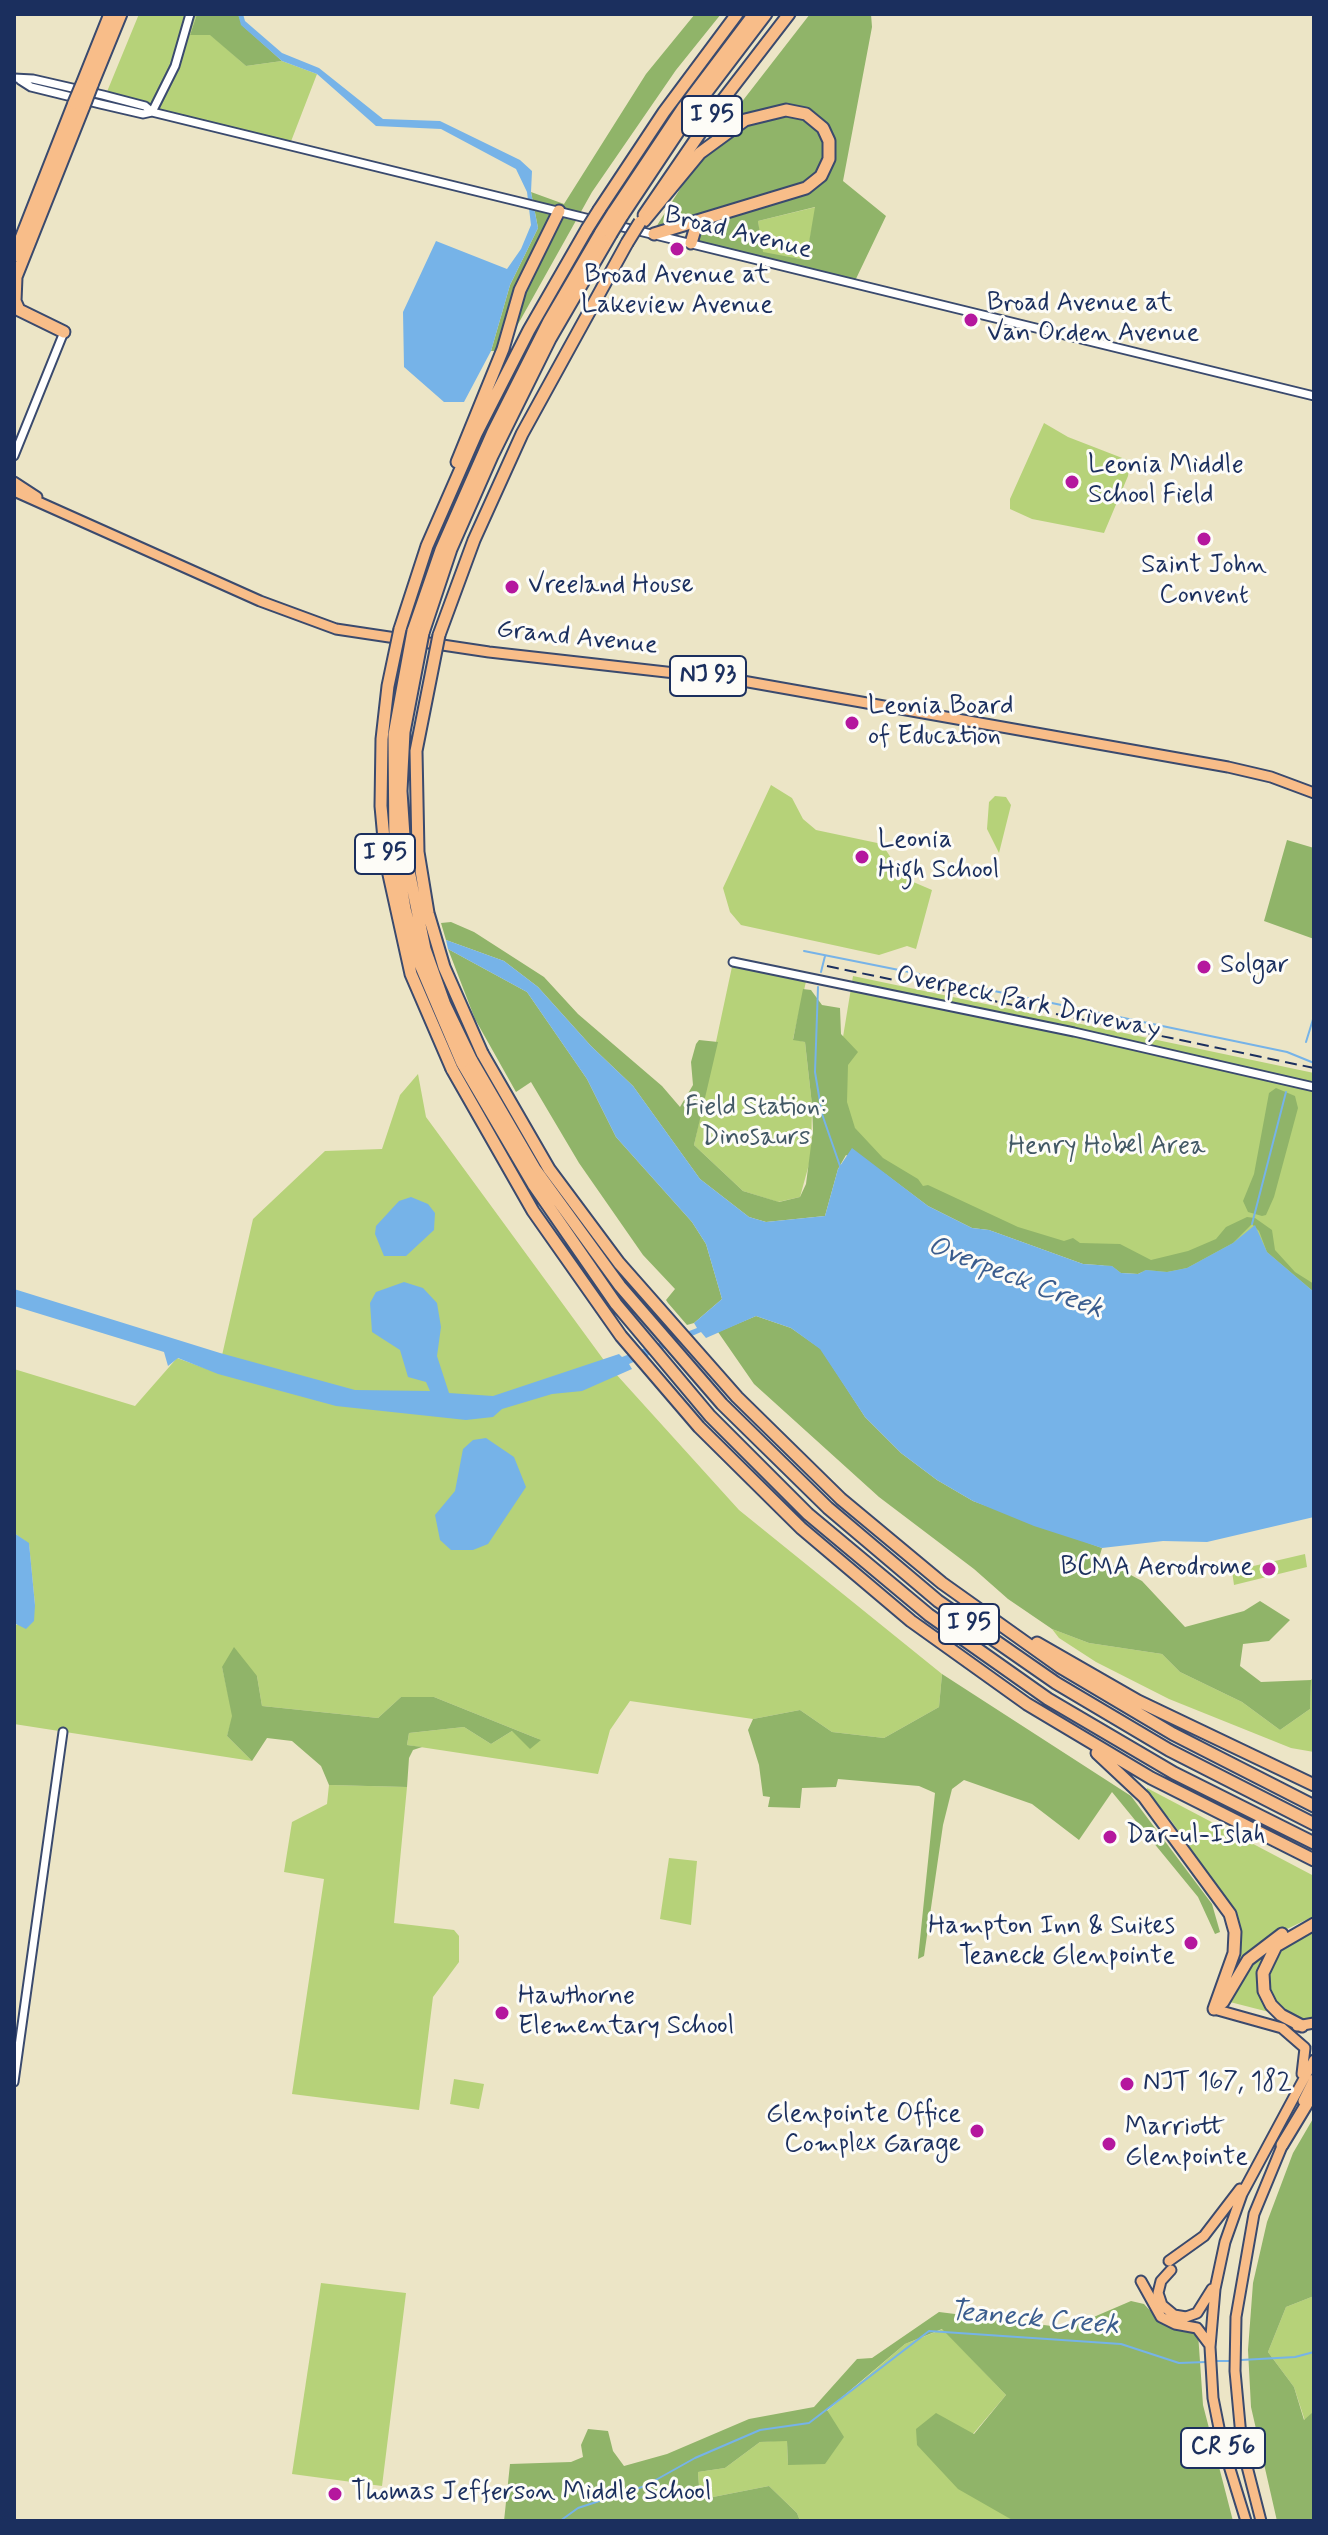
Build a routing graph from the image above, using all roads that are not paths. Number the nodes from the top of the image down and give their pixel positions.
1 (110, 14) edge
2 (121, 14) edge
3 (190, 14) edge
4 (737, 14) edge
5 (754, 14) edge
6 (766, 14) edge
7 (789, 14) edge
8 (17, 79) edge
9 (87, 84) junction
10 (79, 105) junction
11 (152, 112) junction
12 (559, 211) junction
13 (618, 215) junction
14 (642, 221) junction
15 (697, 223) junction
16 (654, 234) junction
17 (691, 243) junction
18 (14, 256) edge
19 (15, 279) edge
20 (14, 316) edge
21 (31, 319) junction
22 (64, 332) joint
23 (1314, 396) edge
24 (14, 456) edge
25 (14, 482) edge
26 (14, 491) edge
27 (450, 491) junction
28 (42, 502) junction
29 (1314, 793) edge
30 (733, 962) dead end
31 (467, 1061) junction
32 (1314, 1087) edge
33 (1000, 1626) junction
34 (63, 1732) dead end
35 (1075, 1735) junction
36 (1314, 1785) edge
37 (1314, 1806) edge
38 (1314, 1824) edge
39 (1314, 1843) edge
40 (1314, 1860) edge
41 (1314, 1923) edge
42 (1214, 2009) junction
43 (1308, 2024) edge
44 (1282, 2028) junction
45 (1314, 2060) edge
46 (1314, 2079) edge
47 (14, 2082) edge
48 (1295, 2092) junction
49 (1314, 2092) edge
50 (1282, 2145) junction
51 (1252, 2174) junction
52 (1217, 2278) junction
53 (1141, 2281) dead end
54 (1210, 2350) junction
55 (1246, 2521) edge
56 (1261, 2521) edge

1 - 9 highway
2 - 9 highway
3 - 11 street
4 - 27 highway, I 95, bridge
5 - 13 highway, I 95
6 - 13 highway, I 95
7 - 14 highway, I 95
8 - 11 street, Broad Avenue
9 - 10 highway, bridge
10 - 18 highway
10 - 19 highway
11 - 12 street, Broad Avenue
12 - 16 street, Broad Avenue
12 - 27 highway
13 - 31 highway, I 95, bridge
14 - 15 highway
14 - 31 highway, I 95, bridge
15 - 16 highway
15 - 17 highway
16 - 17 street, Broad Avenue
17 - 23 street, Broad Avenue
19 - 21 highway
20 - 21 highway
21 - 22 highway
22 - 24 street
25 - 28 main road, Grand Avenue / NJ 93
26 - 28 main road, Grand Avenue / NJ 93
27 - 31 highway, I 95, bridge
28 - 29 main road, Grand Avenue / NJ 93
30 - 32 street, Overpeck Park Driveway
31 - 33 highway, I 95
31 - 35 highway, I 95
31 - 38 highway, I 95
31 - 39 highway, I 95
33 - 36 highway
33 - 37 highway, I 95
34 - 47 street
35 - 40 highway, I 95
35 - 42 highway
41 - 42 highway
41 - 43 highway
42 - 44 main road
43 - 44 main road
44 - 48 main road
45 - 48 main road, CR 56
46 - 50 main road, CR 56
48 - 51 main road, CR 56
49 - 50 highway
50 - 56 main road, CR 56
51 - 52 main road, CR 56
51 - 52 main road
52 - 54 main road, CR 56
53 - 54 main road
54 - 55 main road, CR 56

